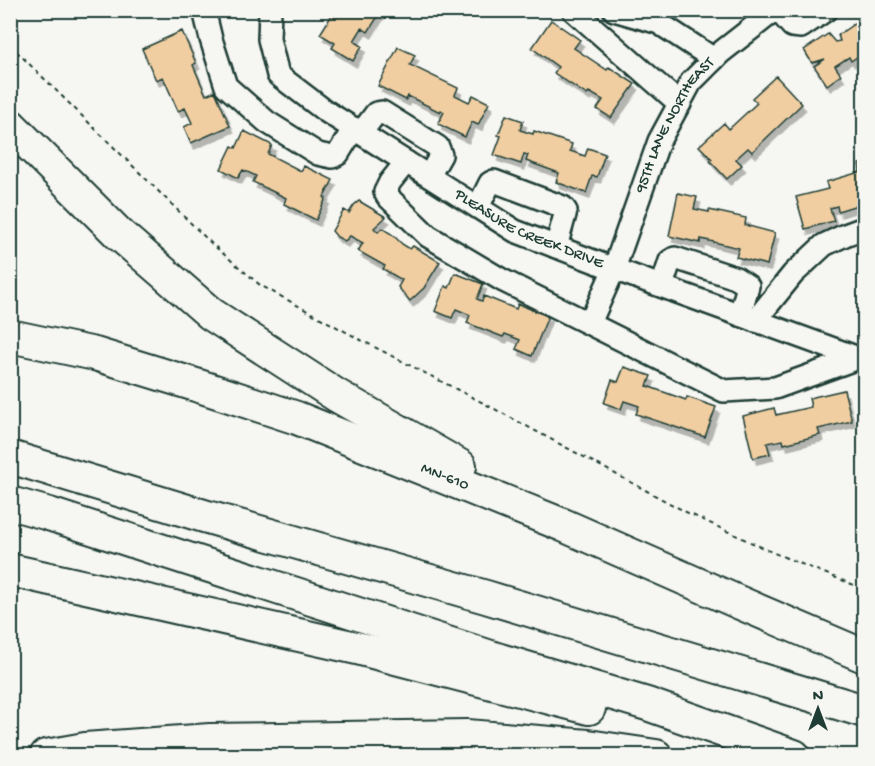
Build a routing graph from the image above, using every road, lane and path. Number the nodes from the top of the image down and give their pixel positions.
1 (204, 10) edge
2 (270, 10) edge
3 (573, 10) edge
4 (614, 10) edge
5 (776, 10) edge
6 (826, 10) edge
7 (10, 45) edge
8 (714, 59) junction
9 (680, 104) junction
10 (10, 125) edge
11 (357, 131) junction
12 (406, 162) junction
13 (429, 176) junction
14 (478, 207) junction
15 (864, 228) edge
16 (556, 247) junction
17 (614, 269) junction
18 (662, 286) junction
19 (748, 318) junction
20 (590, 323) junction
21 (10, 336) edge
22 (861, 359) edge
23 (10, 456) edge
24 (10, 503) edge
25 (562, 525) junction
26 (10, 570) edge
27 (864, 589) edge
28 (864, 656) edge
29 (864, 711) edge
30 (312, 739) junction
31 (784, 753) edge
32 (46, 756) edge
33 (197, 756) edge
34 (656, 756) edge

1 - 11 street
2 - 11 street, PLEASURE CREEK DRIVE
3 - 9 street
4 - 8 street
5 - 6 street
5 - 8 street, 95TH LANE NORTHEAST
7 - 27 path
8 - 9 street, 95TH LANE NORTHEAST
9 - 17 street, 95TH LANE NORTHEAST
10 - 25 highway
11 - 12 street, PLEASURE CREEK DRIVE
11 - 13 street
12 - 13 street, PLEASURE CREEK DRIVE
12 - 20 street
13 - 14 street, PLEASURE CREEK DRIVE
14 - 16 street, PLEASURE CREEK DRIVE
14 - 16 street
15 - 19 street
16 - 17 street, PLEASURE CREEK DRIVE
17 - 18 street, PLEASURE CREEK DRIVE
17 - 20 street, 95TH LANE NORTHEAST
18 - 19 street, PLEASURE CREEK DRIVE
18 - 19 street
19 - 22 street, PLEASURE CREEK DRIVE
20 - 22 street
21 - 25 highway, MN-610
23 - 29 highway
24 - 31 highway
25 - 28 highway, MN-610
26 - 31 highway
30 - 32 highway
30 - 33 highway
30 - 34 highway

